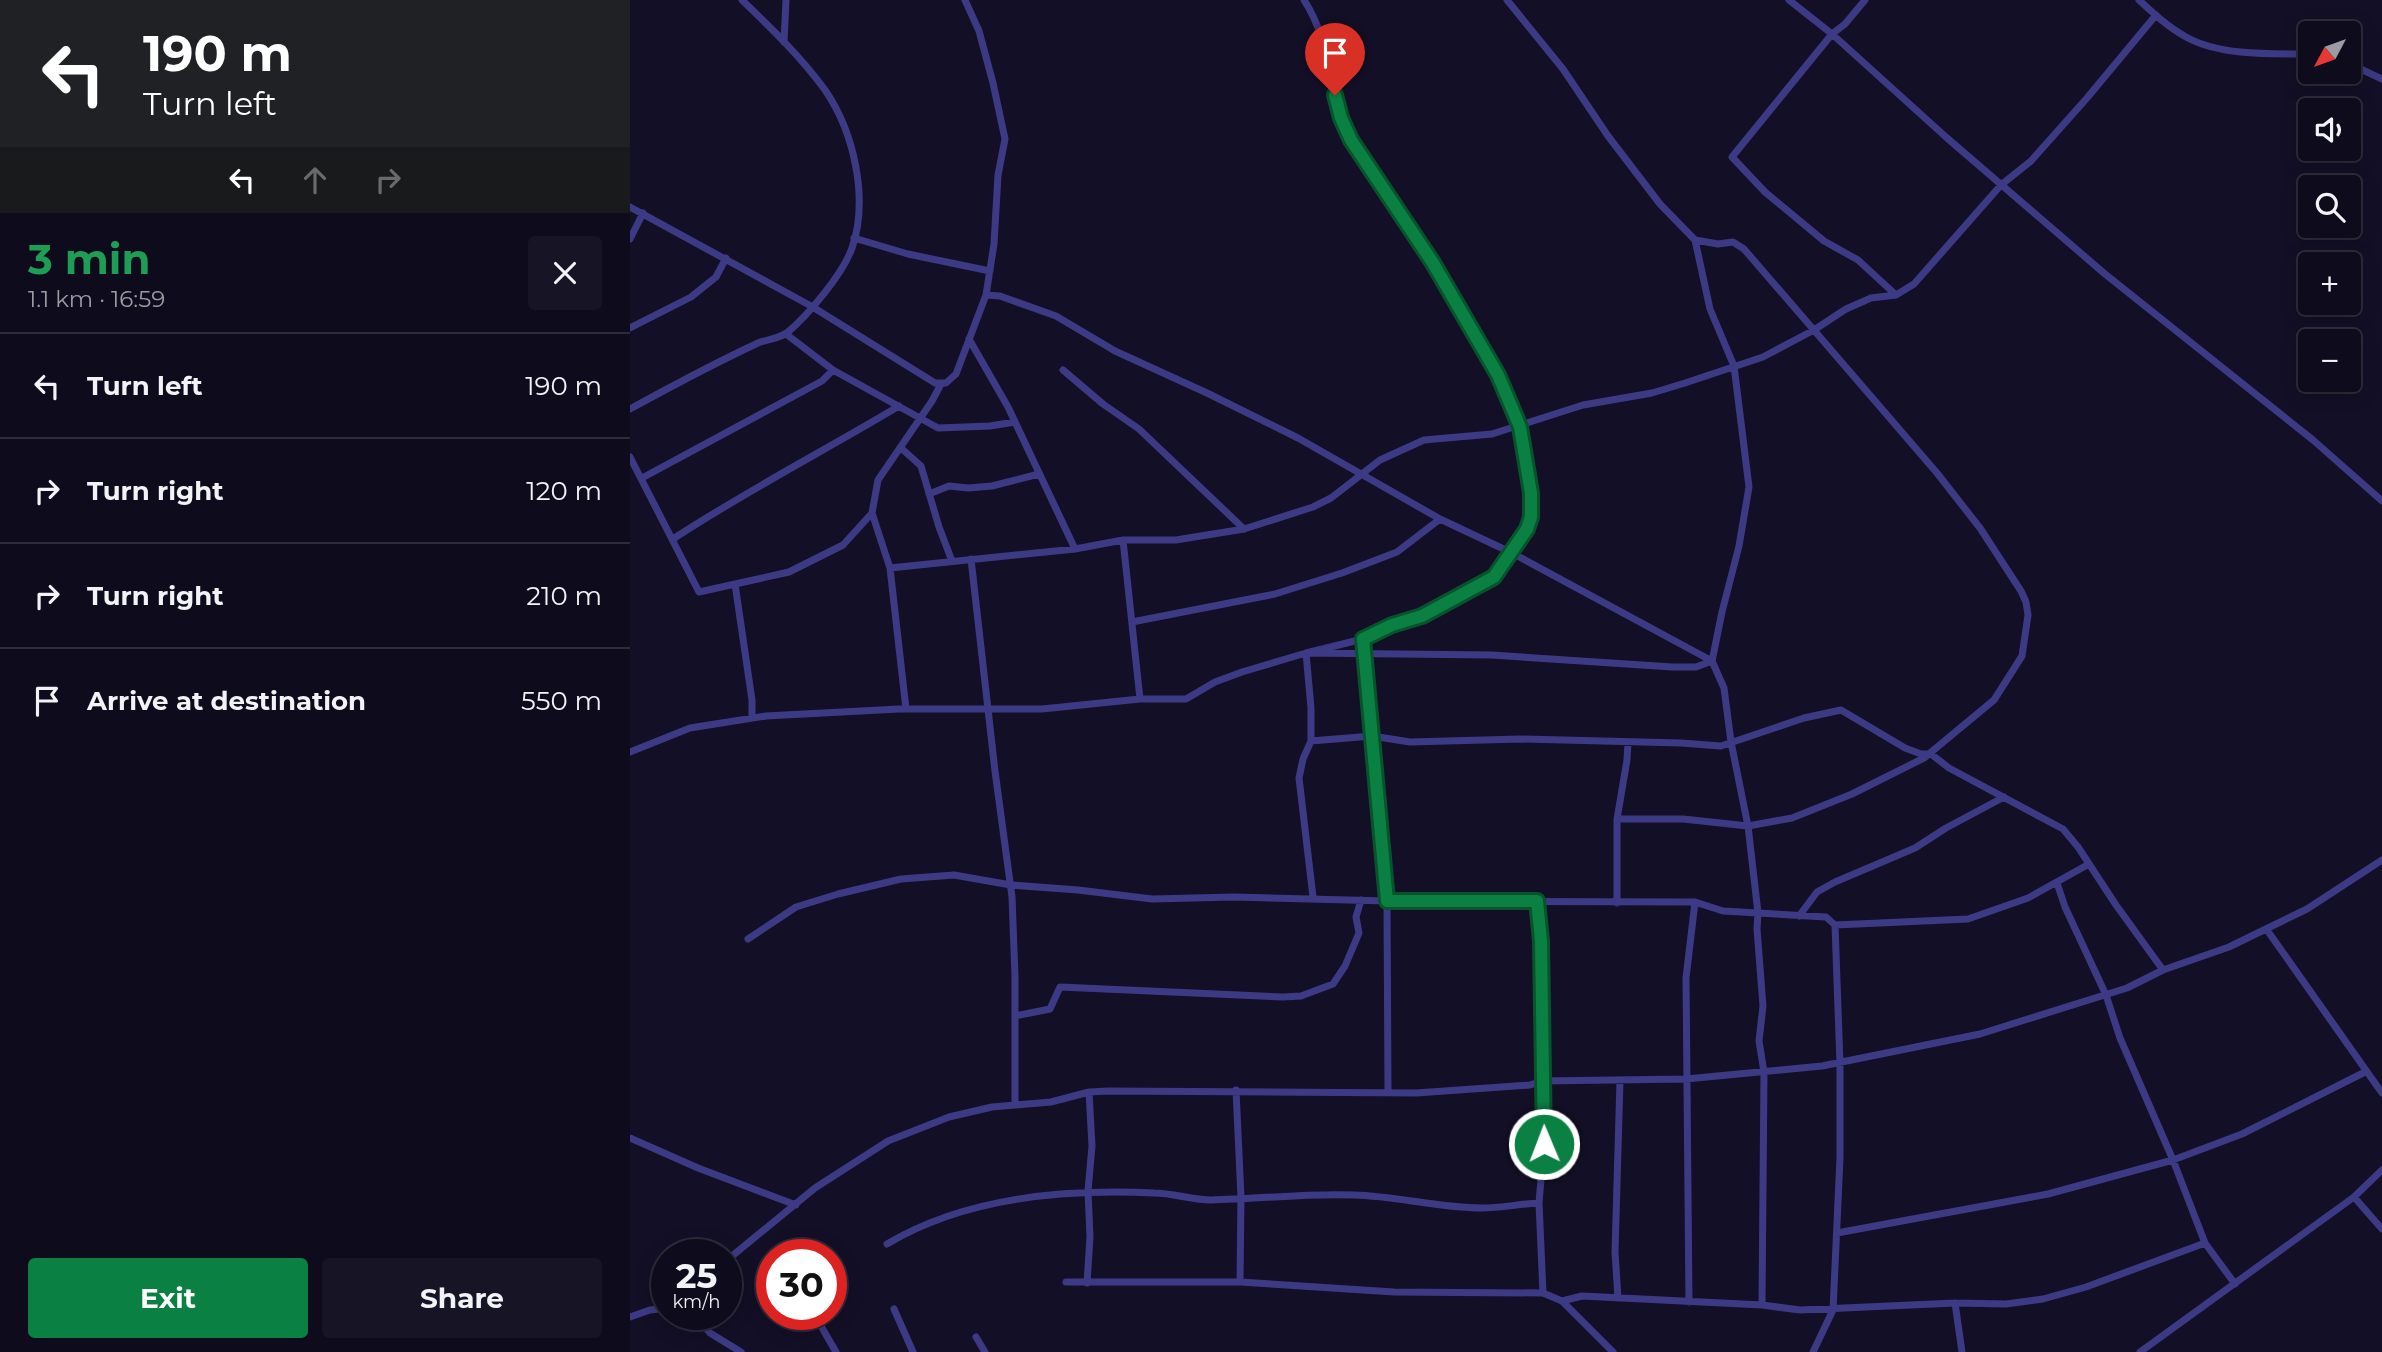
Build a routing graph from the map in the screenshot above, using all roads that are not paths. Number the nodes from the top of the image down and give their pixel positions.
1 (742, 0) edge
2 (786, 0) edge
3 (965, 0) edge
4 (1304, 0) edge
5 (1507, 0) edge
6 (1789, 0) edge
7 (1865, 0) edge
8 (2138, 0) edge
9 (2156, 15) junction
10 (1832, 34) junction
11 (784, 42) junction
12 (2298, 53) edge
13 (2361, 69) edge
14 (2382, 79) edge
15 (2001, 186) junction
16 (630, 207) edge
17 (643, 213) junction
18 (854, 238) junction
19 (630, 239) edge
20 (1695, 240) junction
21 (726, 258) junction
22 (990, 271) junction
23 (986, 295) junction
24 (1896, 295) junction
25 (811, 306) junction
26 (630, 328) edge
27 (1814, 330) junction
28 (786, 334) junction
29 (969, 339) junction
30 (1734, 366) junction
31 (833, 370) junction
32 (1063, 370) dead end
33 (941, 384) junction
34 (899, 407) junction
35 (630, 409) edge
36 (919, 418) junction
37 (1014, 422) junction
38 (1520, 427) junction
39 (901, 447) junction
40 (630, 457) edge
41 (1039, 474) junction
42 (1361, 474) junction
43 (642, 478) junction
44 (929, 494) junction
45 (2382, 500) edge
46 (872, 513) junction
47 (1440, 519) junction
48 (1244, 529) junction
49 (673, 539) junction
50 (1123, 540) junction
51 (1075, 550) junction
52 (1512, 553) junction
53 (971, 559) junction
54 (952, 561) junction
55 (890, 568) junction
56 (735, 584) junction
57 (1132, 622) junction
58 (1363, 639) junction
59 (1306, 653) junction
60 (1364, 653) junction
61 (1712, 661) junction
62 (1140, 699) junction
63 (906, 709) junction
64 (988, 710) junction
65 (752, 718) junction
66 (1372, 736) junction
67 (1311, 741) junction
68 (1628, 742) junction
69 (1731, 742) junction
70 (630, 752) edge
71 (1931, 754) junction
72 (2004, 797) junction
73 (1616, 820) junction
74 (1748, 826) junction
75 (2382, 860) edge
76 (2089, 864) junction
77 (2057, 883) junction
78 (1011, 885) junction
79 (1313, 897) junction
80 (1361, 900) junction
81 (1387, 901) junction
82 (1537, 901) junction
83 (1695, 902) junction
84 (1617, 903) junction
85 (1758, 914) junction
86 (1799, 916) junction
87 (1835, 925) junction
88 (2267, 930) junction
89 (748, 939) dead end
90 (2163, 970) junction
91 (2106, 995) junction
92 (1015, 1016) junction
93 (1840, 1063) junction
94 (1764, 1072) junction
95 (2365, 1072) junction
96 (1686, 1079) junction
97 (1542, 1081) junction
98 (1620, 1081) junction
99 (1236, 1090) junction
100 (1088, 1092) junction
101 (1388, 1092) junction
102 (2382, 1093) edge
103 (1015, 1105) junction
104 (630, 1138) edge
105 (2173, 1160) junction
106 (2382, 1170) edge
107 (1088, 1191) junction
108 (1241, 1197) junction
109 (2354, 1197) junction
110 (1539, 1203) junction
111 (796, 1205) junction
112 (2382, 1229) edge
113 (1837, 1233) junction
114 (2205, 1243) junction
115 (887, 1244) dead end
116 (742, 1248) edge
117 (1066, 1282) dead end
118 (1240, 1282) junction
119 (1087, 1283) junction
120 (2235, 1284) junction
121 (1543, 1293) junction
122 (1618, 1298) junction
123 (1562, 1301) junction
124 (1689, 1302) junction
125 (1955, 1303) junction
126 (1762, 1305) junction
127 (894, 1309) dead end
128 (651, 1310) edge
129 (1833, 1310) junction
130 (630, 1317) edge
131 (708, 1330) edge
132 (823, 1330) edge
133 (976, 1336) dead end
134 (741, 1352) edge
135 (836, 1352) edge
136 (913, 1352) edge
137 (985, 1352) edge
138 (1613, 1352) edge
139 (1813, 1352) edge
140 (1962, 1352) edge
141 (2140, 1352) edge

1 - 11 street
2 - 11 street
3 - 22 street
4 - 38 street
5 - 20 street
6 - 10 street
7 - 10 street
8 - 9 street
9 - 12 street
9 - 15 street
10 - 15 street
10 - 24 street
11 - 18 street
13 - 14 street
15 - 24 street
15 - 45 street
16 - 17 street
17 - 19 street
17 - 21 street
18 - 22 street
18 - 25 street
20 - 27 street
20 - 30 street
21 - 25 street
21 - 26 street
22 - 23 street
23 - 29 street
23 - 42 street
24 - 27 street
25 - 28 street
25 - 33 street
27 - 30 street
27 - 71 street
28 - 31 street
28 - 35 street
29 - 33 street
29 - 37 street
30 - 38 street
30 - 61 street
31 - 34 street
31 - 43 street
32 - 48 street
33 - 36 street
34 - 36 street
34 - 49 street
36 - 37 street
36 - 39 street
37 - 41 street
38 - 42 street
38 - 52 street
39 - 44 street
39 - 46 street
40 - 43 street
41 - 44 street
41 - 51 street
42 - 47 street
42 - 48 street
43 - 49 street
44 - 54 street
46 - 55 street
46 - 56 street
47 - 52 street
47 - 57 street
48 - 50 street
49 - 56 street
50 - 51 street
50 - 57 street
51 - 53 street
52 - 58 street
52 - 61 street
53 - 54 street
53 - 64 street
54 - 55 street
55 - 63 street
56 - 65 street
57 - 62 street
58 - 59 street
58 - 60 street
59 - 60 street
59 - 62 street
59 - 67 street
60 - 61 street
60 - 66 street
61 - 69 street
62 - 64 street
63 - 64 street
63 - 65 street
64 - 78 street
65 - 70 street
66 - 67 street
66 - 68 street
66 - 81 street
67 - 79 street
68 - 69 street
68 - 73 street
69 - 71 street
69 - 74 street
71 - 72 street
71 - 74 street
72 - 76 street
72 - 86 street
73 - 74 street
73 - 84 street
74 - 85 street
75 - 88 street
76 - 77 street
76 - 90 street
77 - 87 street
77 - 91 street
78 - 79 street
78 - 89 street
78 - 92 street
79 - 80 street
80 - 81 street
80 - 92 street
81 - 82 street
81 - 101 street
82 - 84 street
82 - 97 street
83 - 84 street
83 - 85 street
83 - 96 street
85 - 86 street
85 - 94 street
86 - 87 street
87 - 93 street
88 - 90 street
88 - 95 street
90 - 91 street
91 - 93 street
91 - 105 street
92 - 103 street
93 - 94 street
93 - 113 street
94 - 96 street
94 - 126 street
95 - 102 street
95 - 105 street
96 - 98 street
96 - 124 street
97 - 98 street
97 - 101 street
97 - 110 street
98 - 122 street
99 - 100 street
99 - 101 street
99 - 108 street
100 - 103 street
100 - 107 street
103 - 111 street
104 - 111 street
105 - 113 street
105 - 114 street
106 - 109 street
107 - 108 street
107 - 115 street
107 - 119 street
108 - 110 street
108 - 118 street
109 - 112 street
109 - 120 street
110 - 121 street
111 - 116 street
113 - 129 street
114 - 120 street
114 - 125 street
117 - 119 street
118 - 119 street
118 - 121 street
120 - 141 street
121 - 123 street
122 - 123 street
122 - 124 street
123 - 138 street
124 - 126 street
125 - 129 street
125 - 140 street
126 - 129 street
127 - 136 street
128 - 130 street
129 - 139 street
131 - 134 street
132 - 135 street
133 - 137 street

